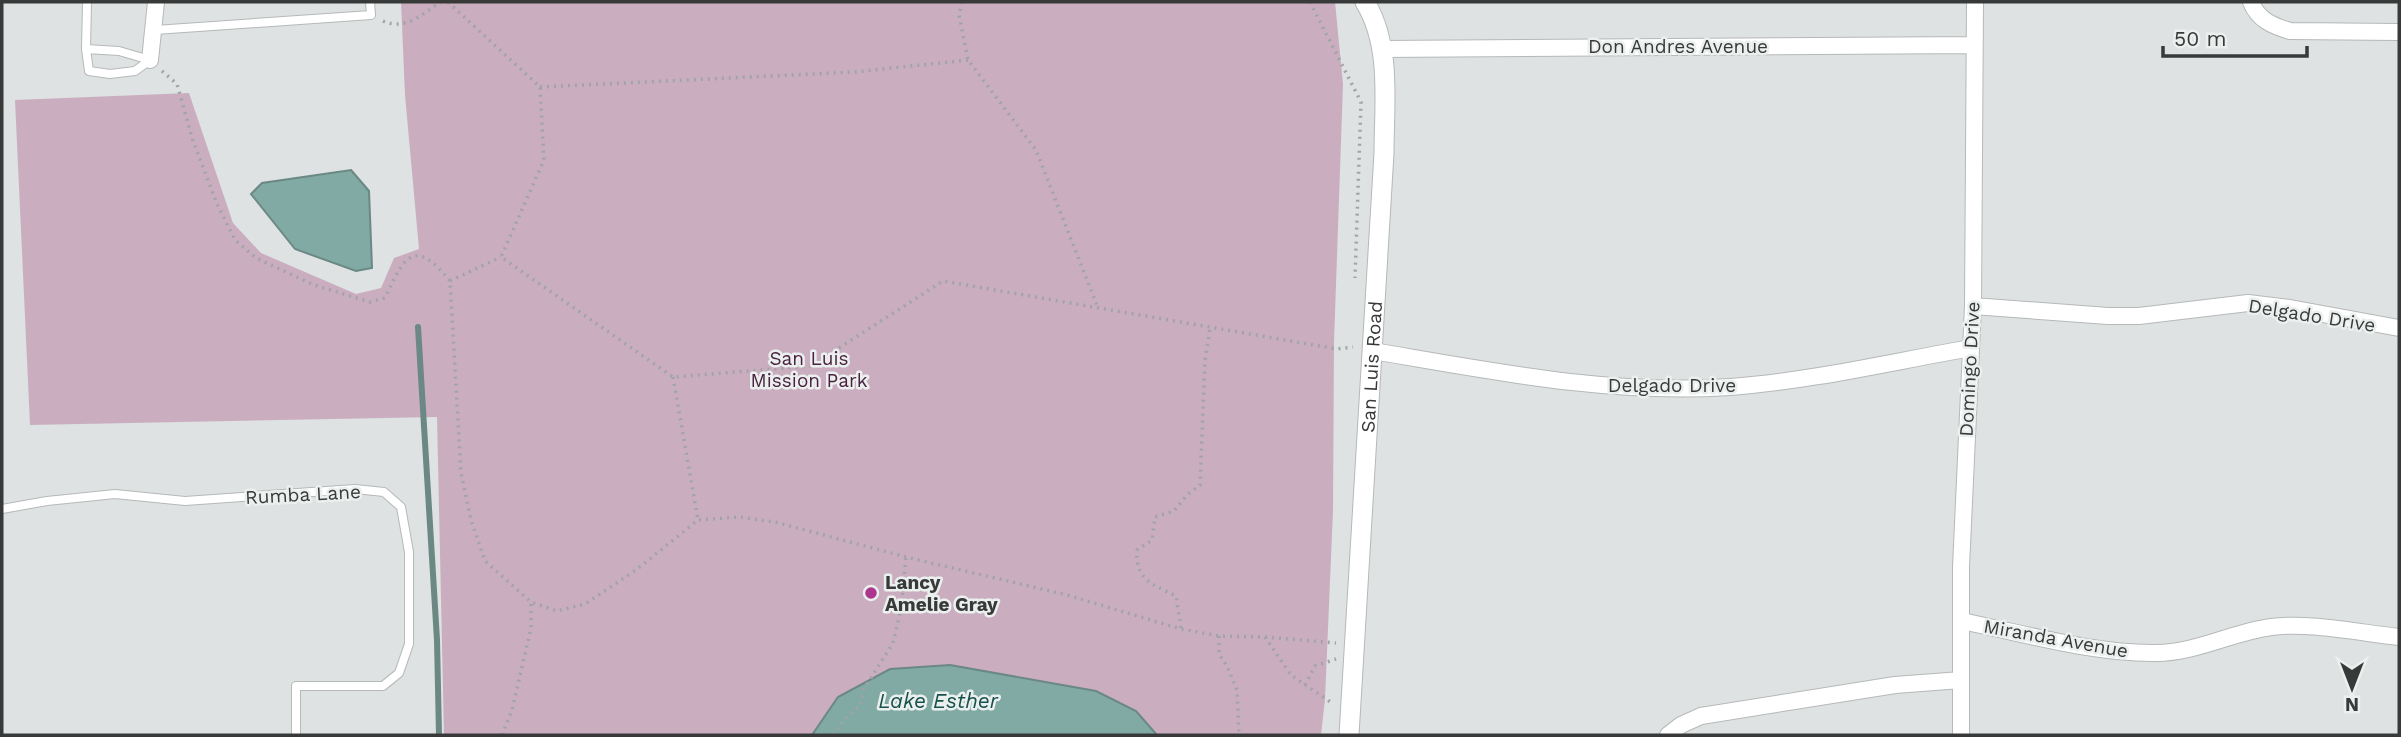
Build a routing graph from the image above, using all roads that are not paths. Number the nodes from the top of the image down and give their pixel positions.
1 (87, 2) edge
2 (156, 2) edge
3 (370, 2) edge
4 (1365, 2) edge
5 (1975, 2) edge
6 (2251, 2) edge
7 (155, 30) junction
8 (2399, 32) edge
9 (1974, 45) junction
10 (86, 49) junction
11 (1381, 49) junction
12 (150, 60) junction
13 (1973, 306) junction
14 (2399, 328) edge
15 (1971, 348) junction
16 (1373, 351) junction
17 (2, 509) edge
18 (1961, 621) junction
19 (2399, 637) edge
20 (1961, 680) junction
21 (296, 735) edge
22 (1349, 735) edge
23 (1668, 735) edge
24 (1961, 735) edge

1 - 10 lane
2 - 7 street
3 - 7 lane
4 - 11 street, San Luis Road
5 - 9 street, Domingo Drive
6 - 8 street
7 - 12 street
9 - 11 street, Don Andres Avenue
9 - 13 street, Domingo Drive
10 - 12 lane
10 - 12 lane
11 - 16 street, San Luis Road
13 - 14 street, Delgado Drive
13 - 15 street, Domingo Drive
15 - 16 street, Delgado Drive
15 - 18 street, Domingo Drive
16 - 22 street, San Luis Road
17 - 21 lane, Rumba Lane
18 - 19 street, Miranda Avenue
18 - 20 street, Domingo Drive
20 - 23 street
20 - 24 street, Domingo Drive

